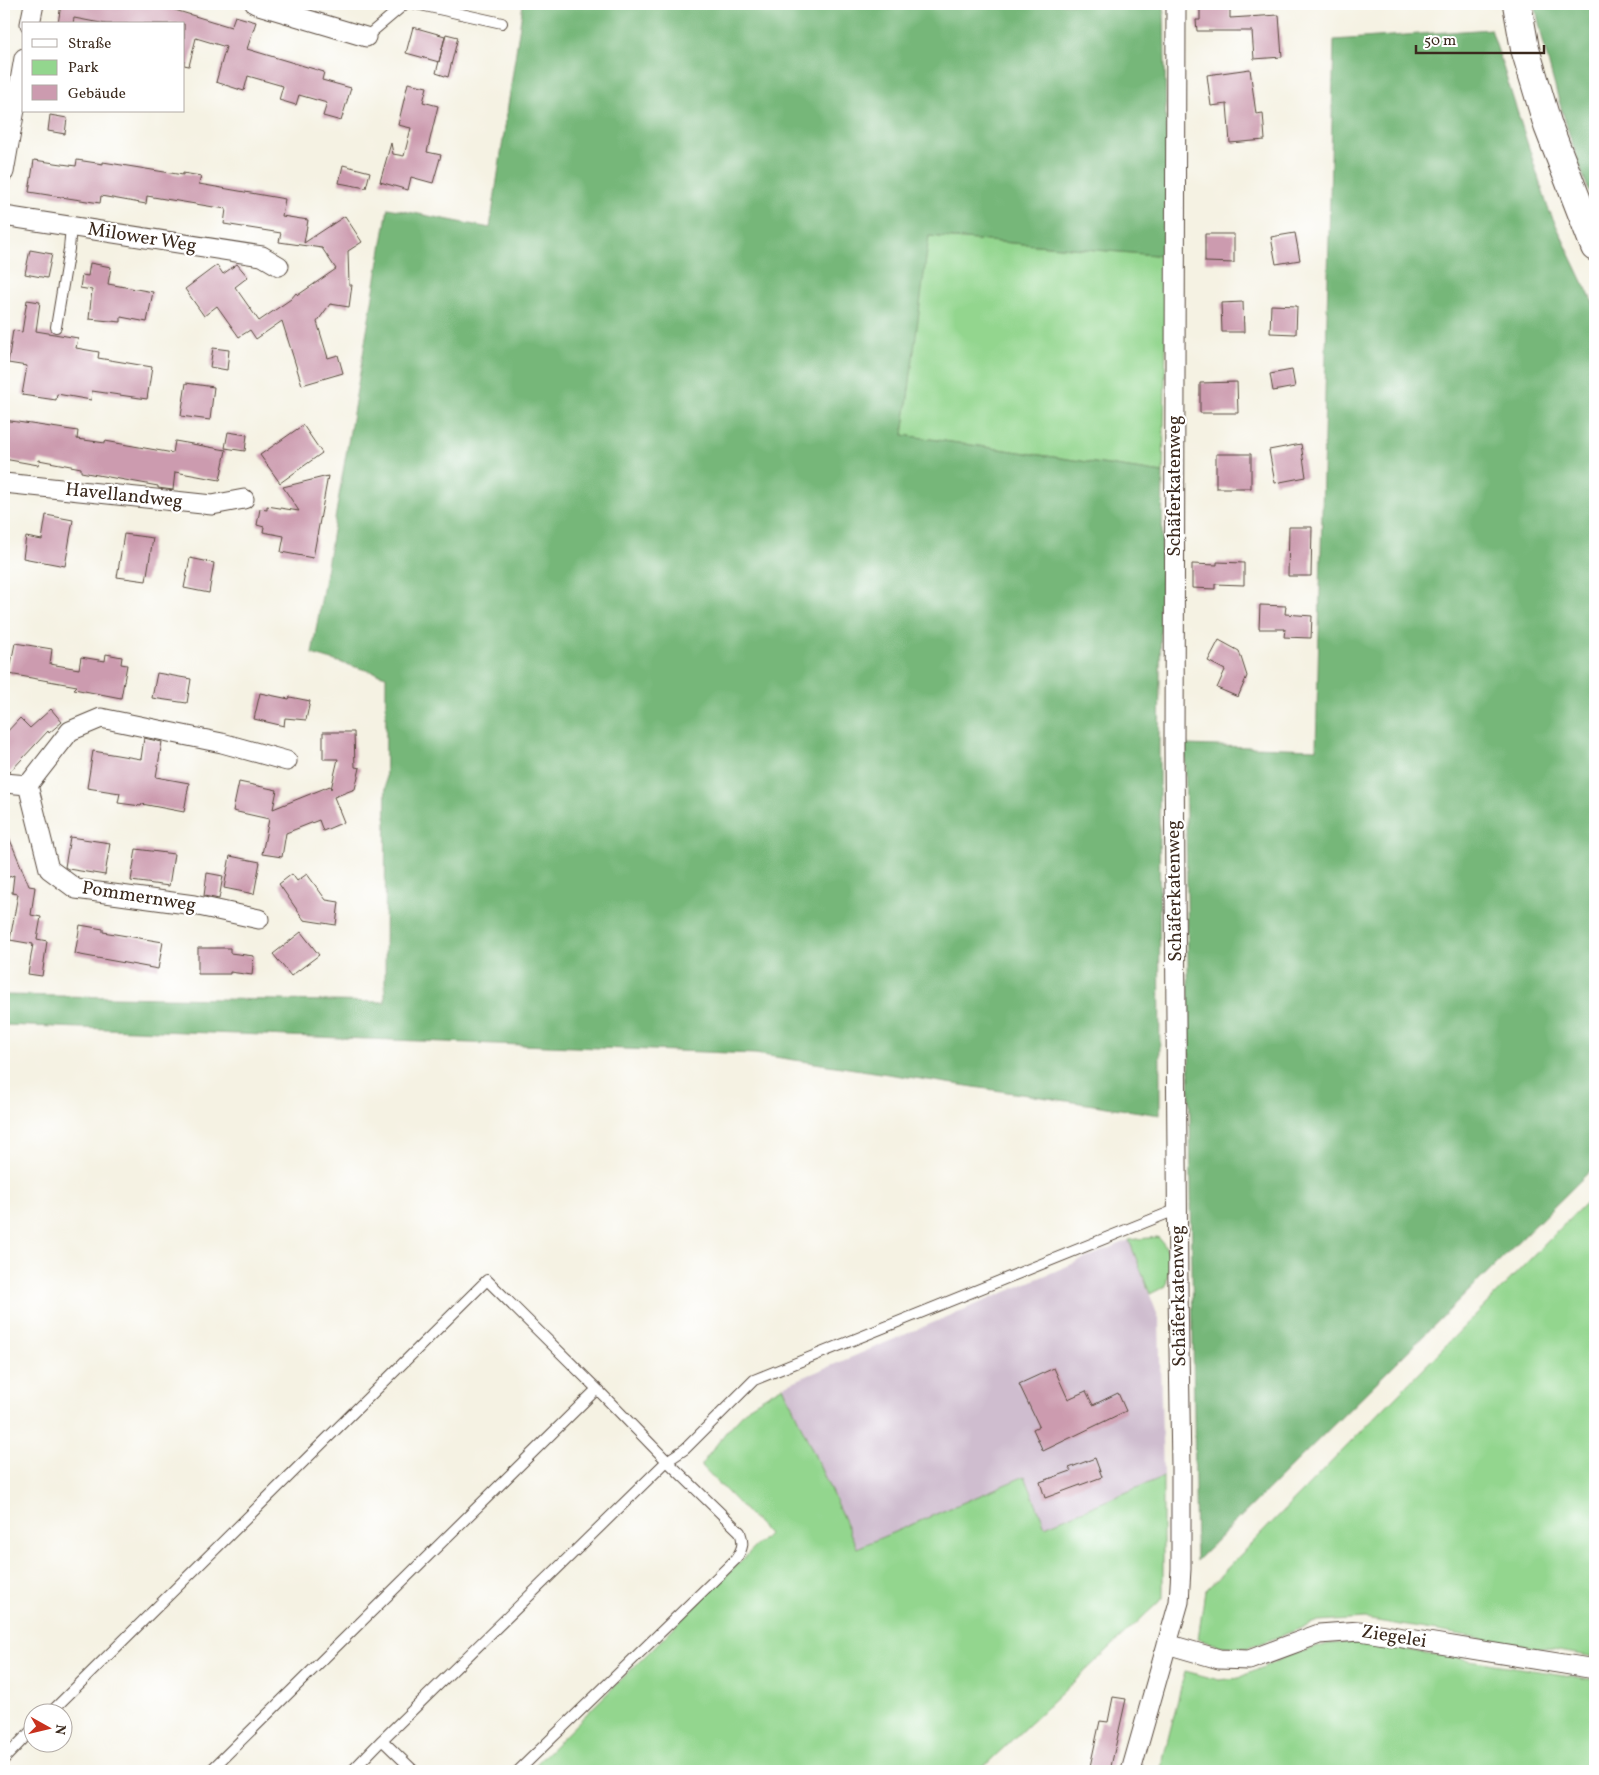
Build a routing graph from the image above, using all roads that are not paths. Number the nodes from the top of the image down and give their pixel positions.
1 (34, 4) edge
2 (255, 4) edge
3 (405, 4) edge
4 (416, 4) edge
5 (1176, 4) edge
6 (1517, 4) edge
7 (30, 22) edge
8 (502, 23) dead end
9 (366, 37) joint
10 (22, 67) edge
11 (19, 81) junction
12 (4, 95) edge
13 (4, 172) edge
14 (4, 216) edge
15 (71, 226) junction
16 (1595, 247) edge
17 (279, 266) dead end
18 (56, 327) dead end
19 (4, 483) edge
20 (244, 499) dead end
21 (288, 761) dead end
22 (4, 784) edge
23 (28, 785) junction
24 (259, 919) dead end
25 (1178, 1209) junction
26 (597, 1389) junction
27 (667, 1461) junction
28 (1167, 1644) junction
29 (1595, 1670) edge
30 (60, 1702) edge
31 (22, 1740) edge
32 (382, 1740) junction
33 (4, 1759) edge
34 (210, 1771) edge
35 (352, 1771) edge
36 (414, 1771) edge
37 (518, 1771) edge
38 (1131, 1771) edge

1 - 7 street
2 - 9 street
3 - 9 lane
4 - 8 lane
5 - 25 street, Schäferkatenweg
6 - 16 highway
10 - 11 street
11 - 12 street
11 - 13 street
14 - 15 street, Milower Weg
15 - 17 street, Milower Weg
15 - 18 lane
19 - 20 street, Havellandweg
21 - 23 street
22 - 23 street
23 - 24 street, Pommernweg
25 - 27 lane
25 - 28 street, Schäferkatenweg
26 - 27 lane
26 - 30 lane
26 - 34 lane
27 - 32 lane
27 - 37 lane
28 - 29 street, Ziegelei
28 - 38 street, Schäferkatenweg
31 - 33 lane
32 - 35 lane
32 - 36 lane

